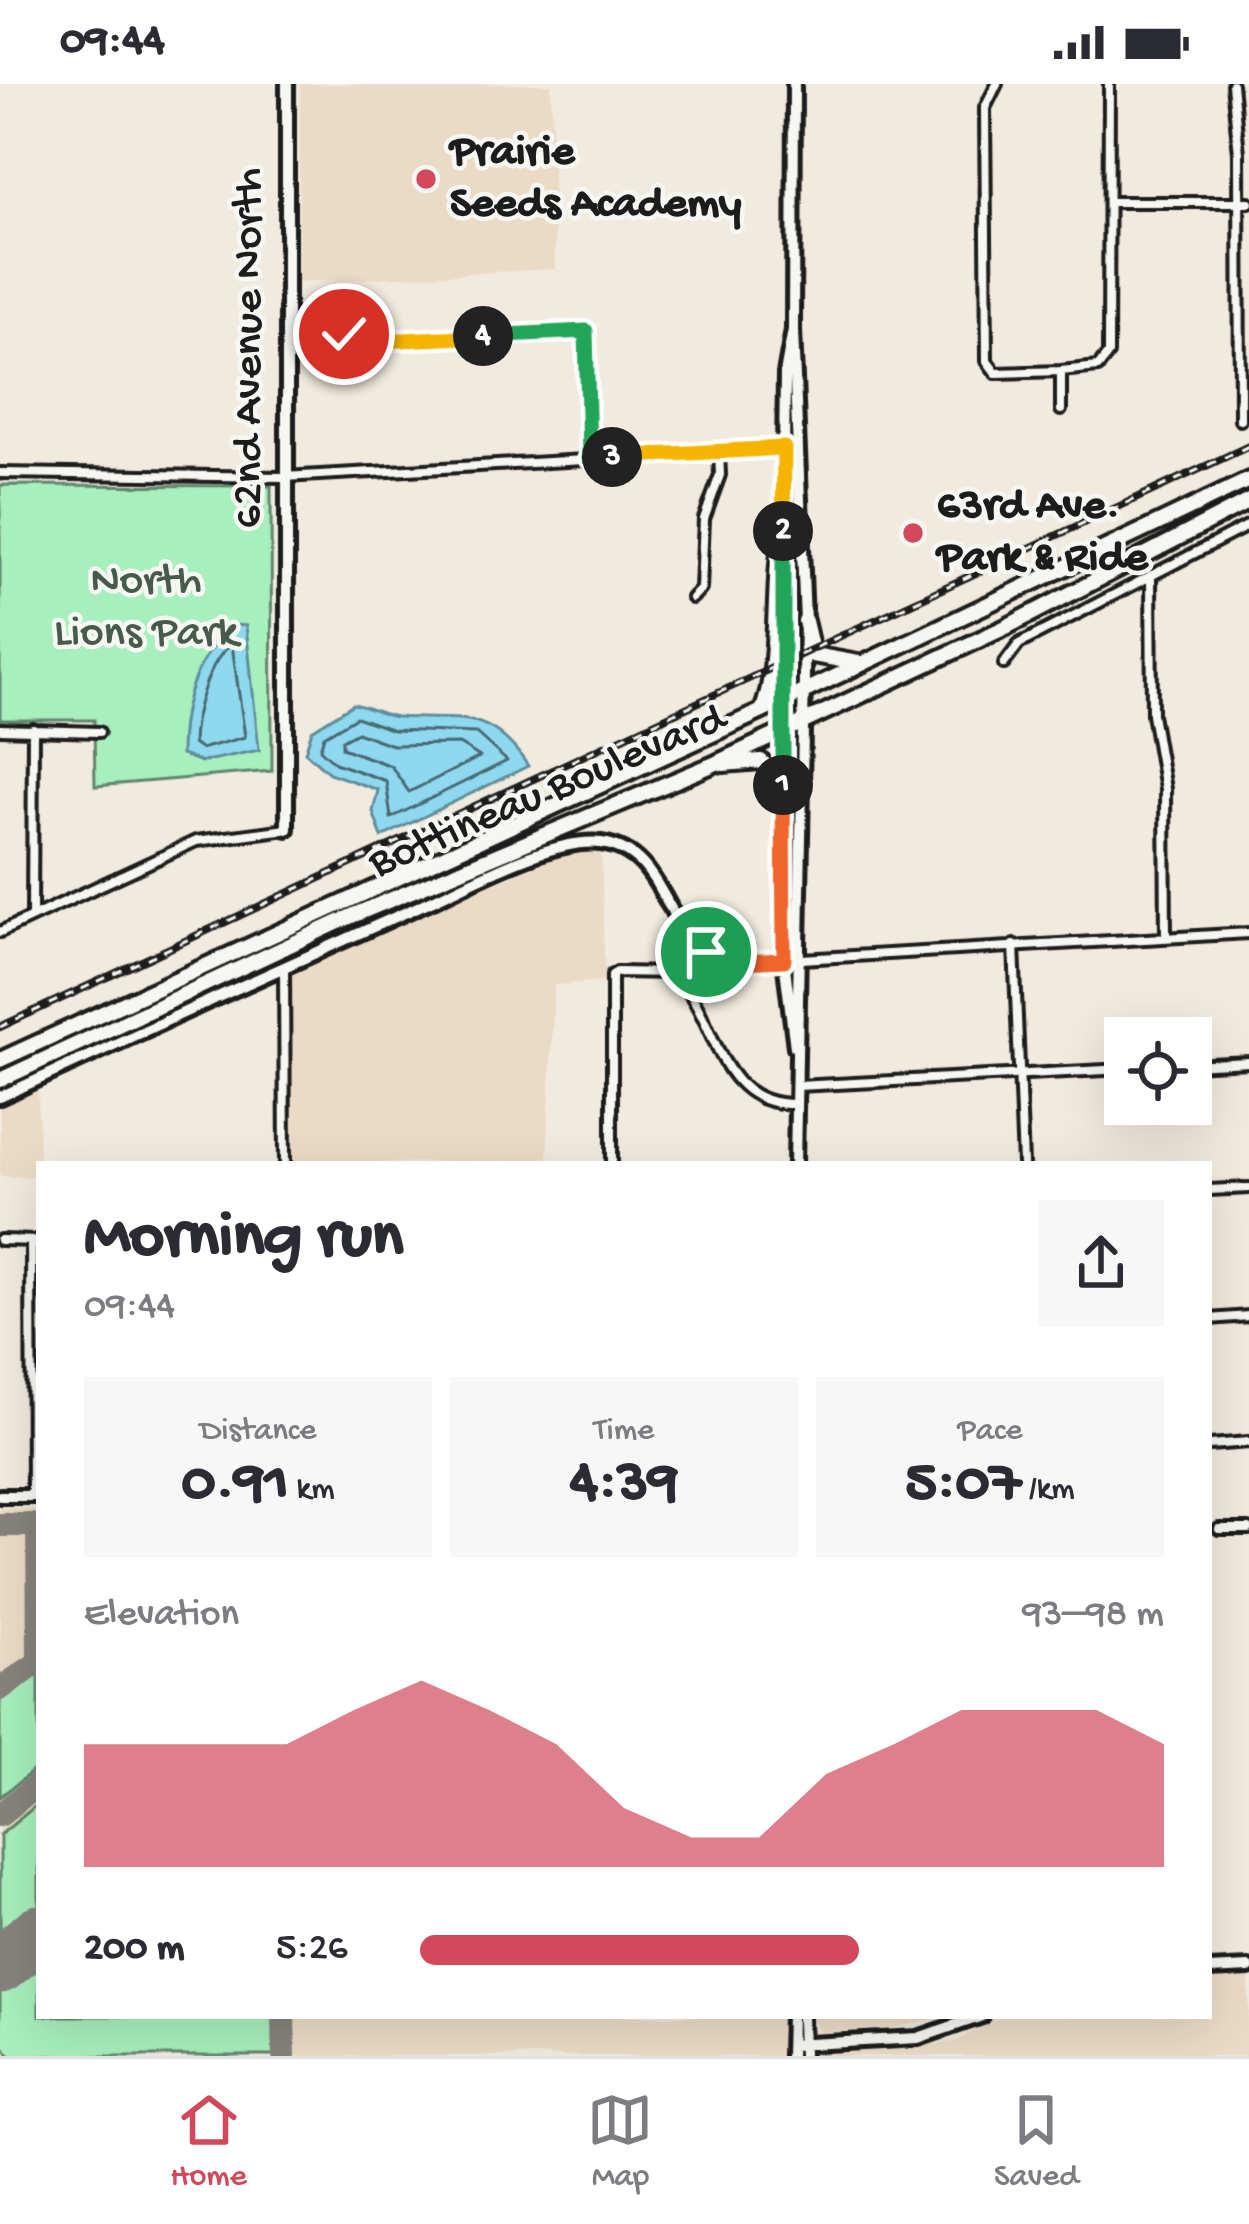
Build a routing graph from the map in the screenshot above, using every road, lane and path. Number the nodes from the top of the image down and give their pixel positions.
1 (287, 84) edge
2 (794, 84) edge
3 (997, 84) edge
4 (1109, 84) edge
5 (1232, 84) edge
6 (1113, 202) junction
7 (1244, 202) edge
8 (286, 333) junction
9 (1061, 371) junction
10 (1061, 410) dead end
11 (1240, 420) dead end
12 (791, 448) junction
13 (718, 452) junction
14 (589, 458) junction
15 (0, 472) edge
16 (284, 477) junction
17 (1249, 480) edge
18 (1249, 501) edge
19 (1249, 525) edge
20 (783, 529) junction
21 (1151, 575) junction
22 (692, 598) dead end
23 (805, 621) junction
24 (863, 664) junction
25 (1004, 664) dead end
26 (805, 691) junction
27 (782, 702) junction
28 (763, 711) junction
29 (805, 721) junction
30 (0, 729) edge
31 (33, 729) junction
32 (783, 730) junction
33 (99, 732) dead end
34 (712, 765) junction
35 (783, 782) junction
36 (286, 829) joint
37 (32, 917) junction
38 (0, 932) edge
39 (1249, 933) edge
40 (1166, 938) junction
41 (1014, 945) junction
42 (801, 959) junction
43 (784, 960) junction
44 (284, 966) junction
45 (795, 1047) junction
46 (0, 1060) edge
47 (1249, 1062) edge
48 (1212, 1064) edge
49 (1104, 1070) edge
50 (1019, 1075) junction
51 (0, 1080) edge
52 (795, 1086) junction
53 (0, 1097) edge
54 (795, 1104) junction
55 (285, 1161) edge
56 (613, 1161) edge
57 (795, 1161) edge
58 (1023, 1161) edge
59 (1249, 1188) edge
60 (1212, 1190) edge
61 (0, 1240) edge
62 (35, 1241) edge
63 (1249, 1316) edge
64 (1212, 1319) edge
65 (1249, 1442) edge
66 (1212, 1444) edge
67 (0, 1496) edge
68 (36, 1496) edge
69 (1249, 1528) edge
70 (1220, 1529) dead end
71 (1249, 1968) edge
72 (1212, 1970) edge
73 (792, 2019) edge
74 (802, 2019) edge
75 (973, 2019) edge
76 (797, 2050) edge

1 - 8 street, 62nd Avenue North
2 - 12 street
3 - 9 street
4 - 6 street
5 - 7 street
6 - 7 street
6 - 9 street
7 - 11 street
8 - 14 street
8 - 16 street, 62nd Avenue North
9 - 10 street
12 - 13 street
12 - 20 street
12 - 23 street
13 - 14 street
13 - 22 street
14 - 16 street
15 - 16 street
16 - 36 street, 62nd Avenue North
17 - 24 highway, Bottineau Boulevard
18 - 29 highway, Bottineau Boulevard
19 - 21 street
20 - 27 street
20 - 28 highway
21 - 25 street
21 - 40 street
23 - 24 highway
23 - 26 street
24 - 26 highway, Bottineau Boulevard
26 - 27 highway, Bottineau Boulevard
26 - 29 street
27 - 28 highway, Bottineau Boulevard
27 - 32 street
28 - 46 highway, Bottineau Boulevard
29 - 32 highway, Bottineau Boulevard
29 - 42 street
30 - 31 street
31 - 33 street
31 - 37 street
32 - 34 highway, Bottineau Boulevard
32 - 35 street
34 - 35 highway
34 - 51 highway, Bottineau Boulevard
35 - 43 street
36 - 37 street
37 - 38 street
39 - 40 street
40 - 41 street
41 - 42 street
41 - 50 street
42 - 43 street
42 - 45 street
43 - 44 street
43 - 45 street
44 - 53 street
44 - 55 street
45 - 52 street
47 - 48 street
49 - 50 street
50 - 52 street
50 - 58 street
52 - 54 street
54 - 56 street
54 - 57 street
59 - 60 street
61 - 62 street
62 - 68 street
63 - 64 street
65 - 66 street
67 - 68 street
69 - 70 street
71 - 72 street
73 - 76 street
74 - 76 street
75 - 76 street

